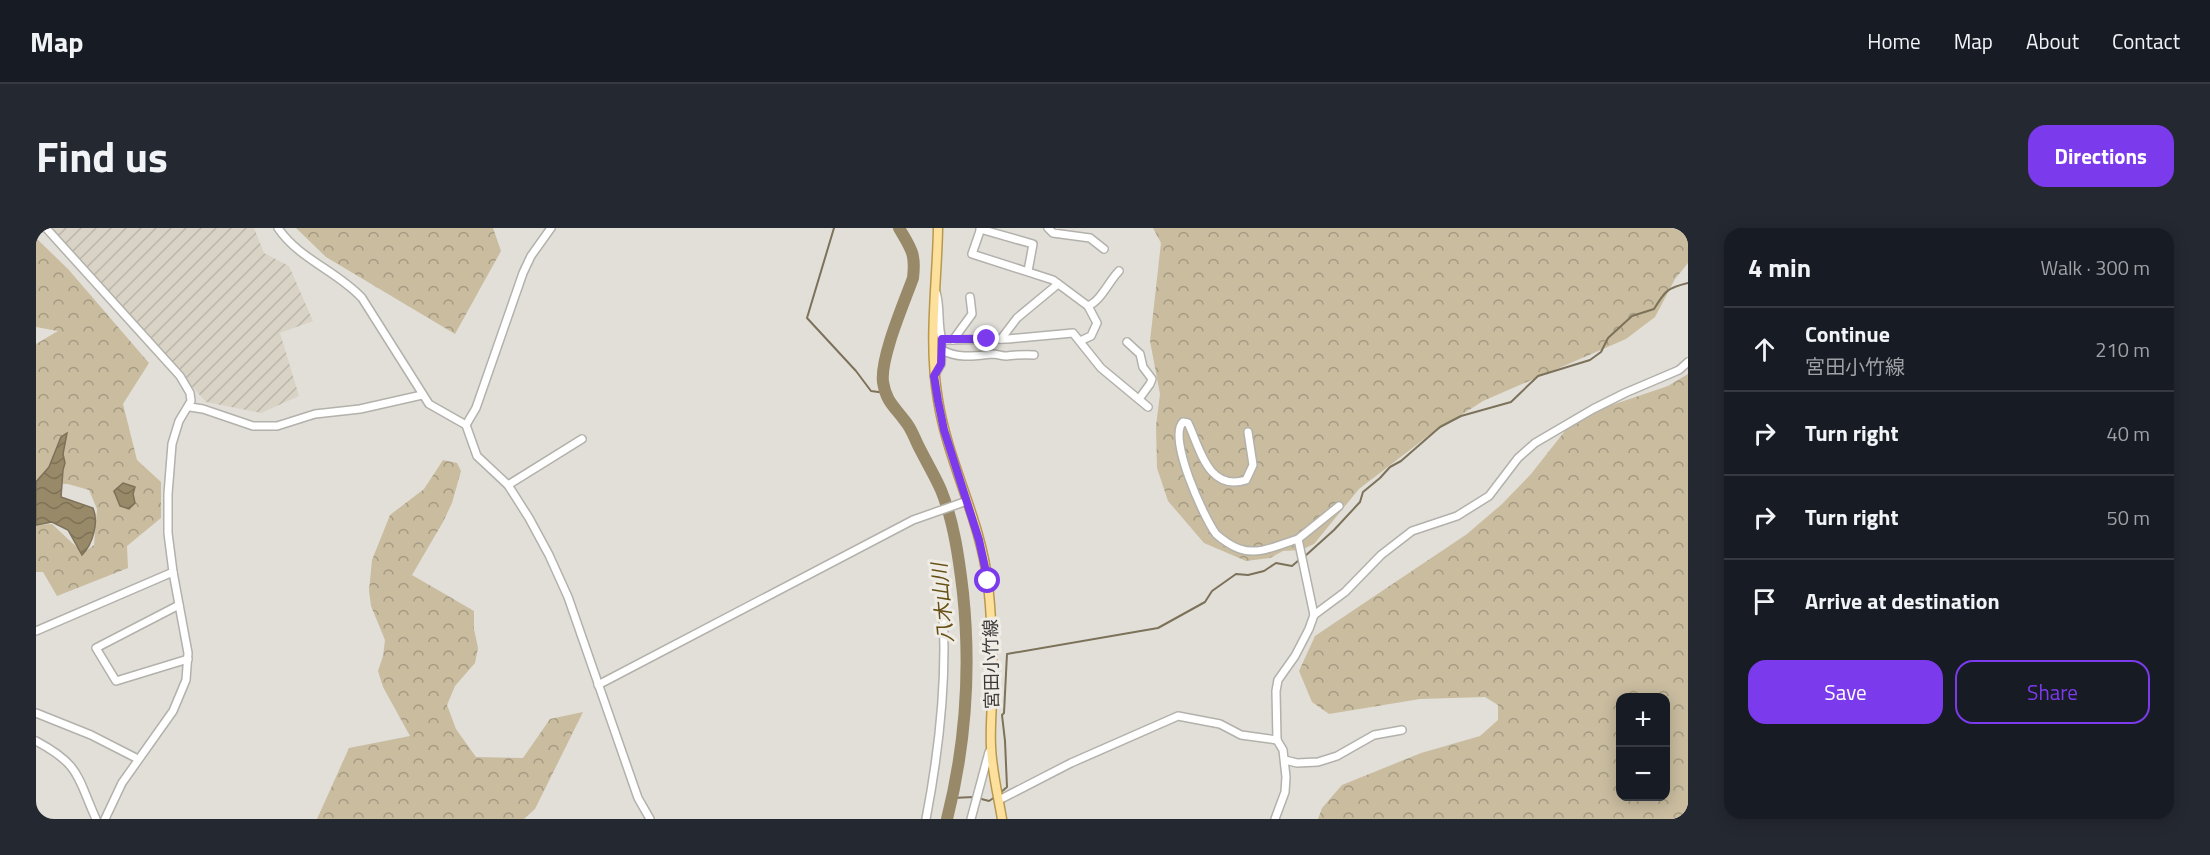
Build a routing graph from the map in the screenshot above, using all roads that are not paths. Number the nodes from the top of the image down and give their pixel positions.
1 (46, 228) edge
2 (278, 228) edge
3 (551, 228) edge
4 (938, 228) edge
5 (1048, 228) edge
6 (981, 229) edge
7 (1104, 249) dead end
8 (1028, 271) junction
9 (1119, 271) dead end
10 (1058, 284) junction
11 (936, 289) junction
12 (970, 297) dead end
13 (1088, 306) junction
14 (942, 339) junction
15 (1001, 339) junction
16 (953, 340) junction
17 (1080, 341) junction
18 (1127, 342) dead end
19 (942, 350) junction
20 (1034, 355) dead end
21 (1688, 362) edge
22 (934, 376) junction
23 (422, 395) junction
24 (1139, 399) junction
25 (190, 407) junction
26 (1148, 407) dead end
27 (466, 425) junction
28 (1248, 432) dead end
29 (582, 439) dead end
30 (508, 484) junction
31 (967, 501) junction
32 (1340, 506) dead end
33 (1298, 539) junction
34 (173, 572) junction
35 (179, 605) junction
36 (943, 615) dead end
37 (1314, 615) junction
38 (36, 631) edge
39 (188, 659) junction
40 (598, 685) junction
41 (36, 713) edge
42 (1402, 730) dead end
43 (1277, 740) junction
44 (36, 741) edge
45 (991, 747) junction
46 (138, 759) junction
47 (1286, 760) junction
48 (999, 800) junction
49 (96, 819) edge
50 (105, 819) edge
51 (650, 819) edge
52 (926, 819) edge
53 (971, 819) edge
54 (1002, 819) edge
55 (1275, 819) edge

1 - 25 street
2 - 23 street
3 - 27 street
4 - 11 main road, 宮田小竹線
5 - 7 street
6 - 8 street
6 - 8 street
8 - 10 street
9 - 13 street
10 - 13 street
10 - 15 street
11 - 14 street
11 - 22 main road, 宮田小竹線
12 - 16 street
13 - 17 street
14 - 16 street
14 - 19 street
15 - 16 street
15 - 17 street
17 - 24 street
18 - 24 street
19 - 20 street
19 - 22 street
21 - 37 street
22 - 31 main road, 宮田小竹線
23 - 25 street
23 - 27 street
24 - 26 street
25 - 34 street
27 - 30 street
28 - 33 street
29 - 30 street
30 - 40 street
31 - 40 street
31 - 45 main road, 宮田小竹線
32 - 33 street
33 - 37 street
34 - 35 street
34 - 38 street
35 - 39 street
35 - 39 street
36 - 52 street
37 - 43 street
39 - 46 street
40 - 51 street
41 - 46 street
42 - 47 street
43 - 47 street
43 - 48 street
44 - 49 street
45 - 48 main road, 宮田小竹線
45 - 53 street
46 - 50 street
47 - 55 street
48 - 54 main road, 宮田小竹線

